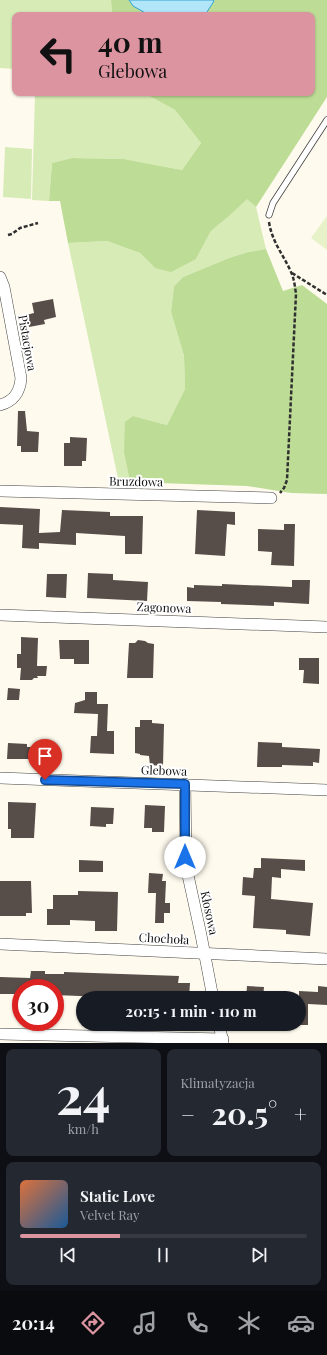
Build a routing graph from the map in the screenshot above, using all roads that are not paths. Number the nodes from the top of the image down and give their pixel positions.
1 (327, 120) edge
2 (269, 215) road end
3 (0, 277) edge
4 (0, 405) edge
5 (0, 491) edge
6 (272, 498) road end
7 (0, 615) edge
8 (327, 627) edge
9 (0, 778) edge
10 (185, 784) junction
11 (327, 790) edge
12 (0, 944) edge
13 (204, 954) junction
14 (327, 959) edge
15 (212, 991) edge
16 (221, 1031) edge
17 (0, 1034) edge
18 (223, 1041) edge

1 - 2 lane
3 - 4 street, Pistacjowa
5 - 6 street, Bruzdowa
7 - 8 street, Zagonowa
9 - 10 street, Glebowa
10 - 11 street, Glebowa
10 - 13 street, Kłosowa
12 - 13 street, Chochoła
13 - 14 street, Chochoła
13 - 15 street, Kłosowa
16 - 18 street
17 - 18 street

